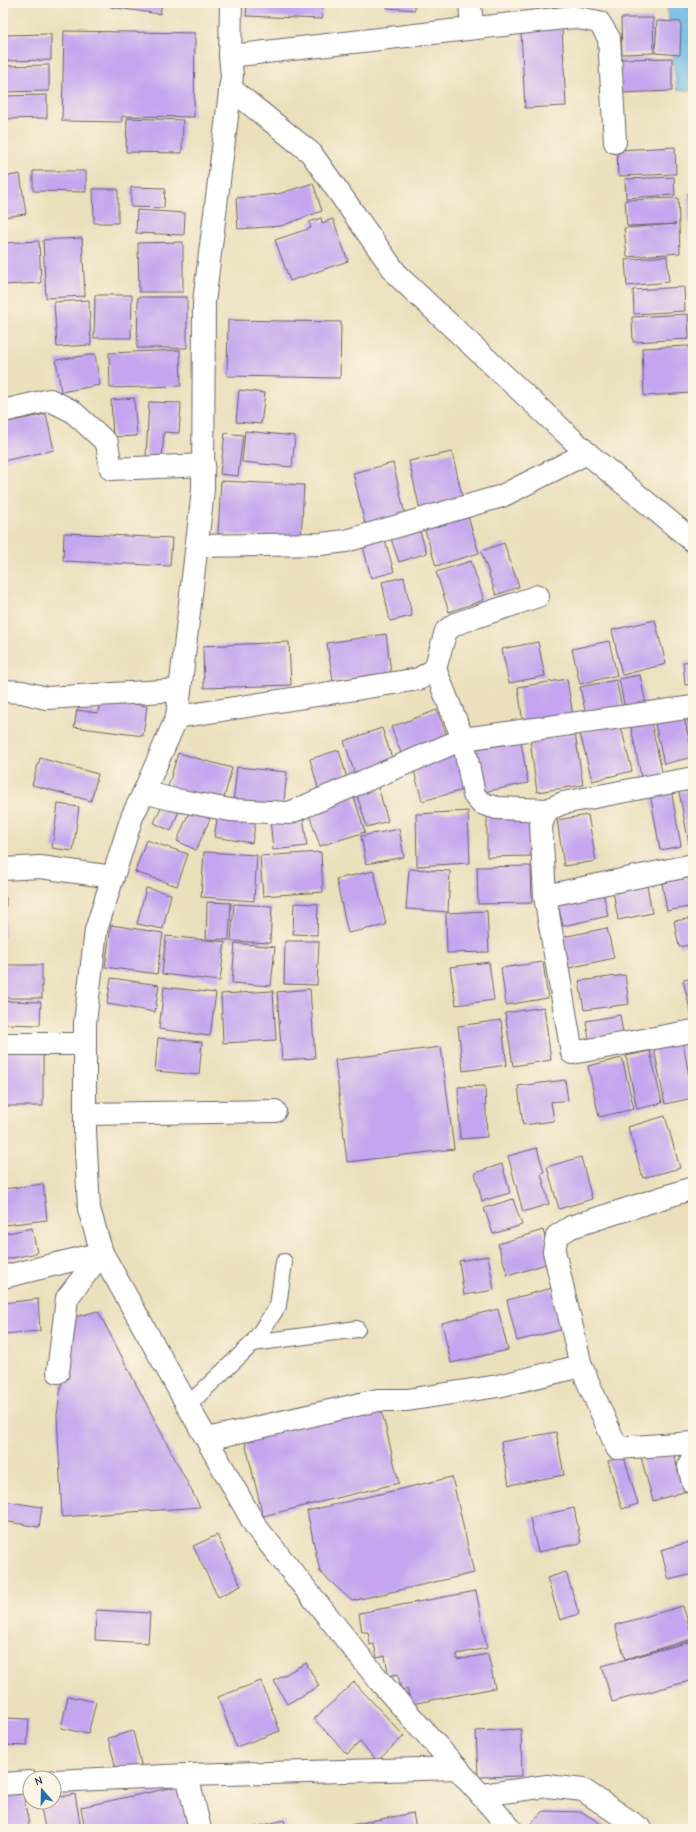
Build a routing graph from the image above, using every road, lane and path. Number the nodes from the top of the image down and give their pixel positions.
1 (231, 3) edge
2 (470, 3) edge
3 (573, 10) edge
4 (472, 28) junction
5 (230, 56) junction
6 (230, 88) junction
7 (615, 142) dead end
8 (3, 411) edge
9 (587, 453) junction
10 (204, 465) junction
11 (693, 542) edge
12 (197, 546) junction
13 (538, 596) dead end
14 (435, 669) junction
15 (180, 690) junction
16 (3, 691) edge
17 (693, 706) edge
18 (177, 717) junction
19 (464, 739) junction
20 (693, 778) edge
21 (144, 792) junction
22 (547, 810) junction
23 (693, 865) edge
24 (3, 869) edge
25 (113, 877) junction
26 (545, 896) junction
27 (693, 1031) edge
28 (3, 1044) edge
29 (85, 1044) junction
30 (274, 1112) dead end
31 (85, 1114) junction
32 (693, 1188) edge
33 (102, 1254) junction
34 (284, 1262) dead end
35 (3, 1277) edge
36 (357, 1329) dead end
37 (253, 1343) junction
38 (581, 1366) junction
39 (58, 1372) dead end
40 (188, 1405) junction
41 (206, 1438) junction
42 (693, 1443) edge
43 (693, 1456) edge
44 (693, 1483) edge
45 (458, 1768) junction
46 (187, 1775) junction
47 (62, 1781) edge
48 (22, 1783) edge
49 (3, 1784) edge
50 (482, 1795) junction
51 (200, 1829) edge
52 (511, 1829) edge
53 (641, 1829) edge

1 - 5 street
2 - 4 street
3 - 4 street
3 - 7 street
4 - 5 street
5 - 6 street
6 - 9 street
6 - 10 street
8 - 10 street
9 - 11 street
9 - 12 street
10 - 12 street
12 - 15 street
13 - 14 street
14 - 18 street
14 - 19 street
15 - 16 street
15 - 18 street
17 - 19 street
18 - 21 street
19 - 21 street
19 - 22 street
20 - 22 street
21 - 25 street
22 - 26 street
23 - 26 street
24 - 25 street
25 - 29 street
26 - 27 street
28 - 29 street
29 - 31 street
30 - 31 street
31 - 33 street
32 - 38 street
33 - 35 street
33 - 39 street
33 - 40 street
34 - 37 lane
36 - 37 lane
37 - 40 lane
38 - 41 street
38 - 42 street
40 - 41 street
41 - 45 street
43 - 44 street
45 - 46 street
45 - 50 street
46 - 47 street
46 - 51 street
48 - 49 street
50 - 52 street
50 - 53 street

